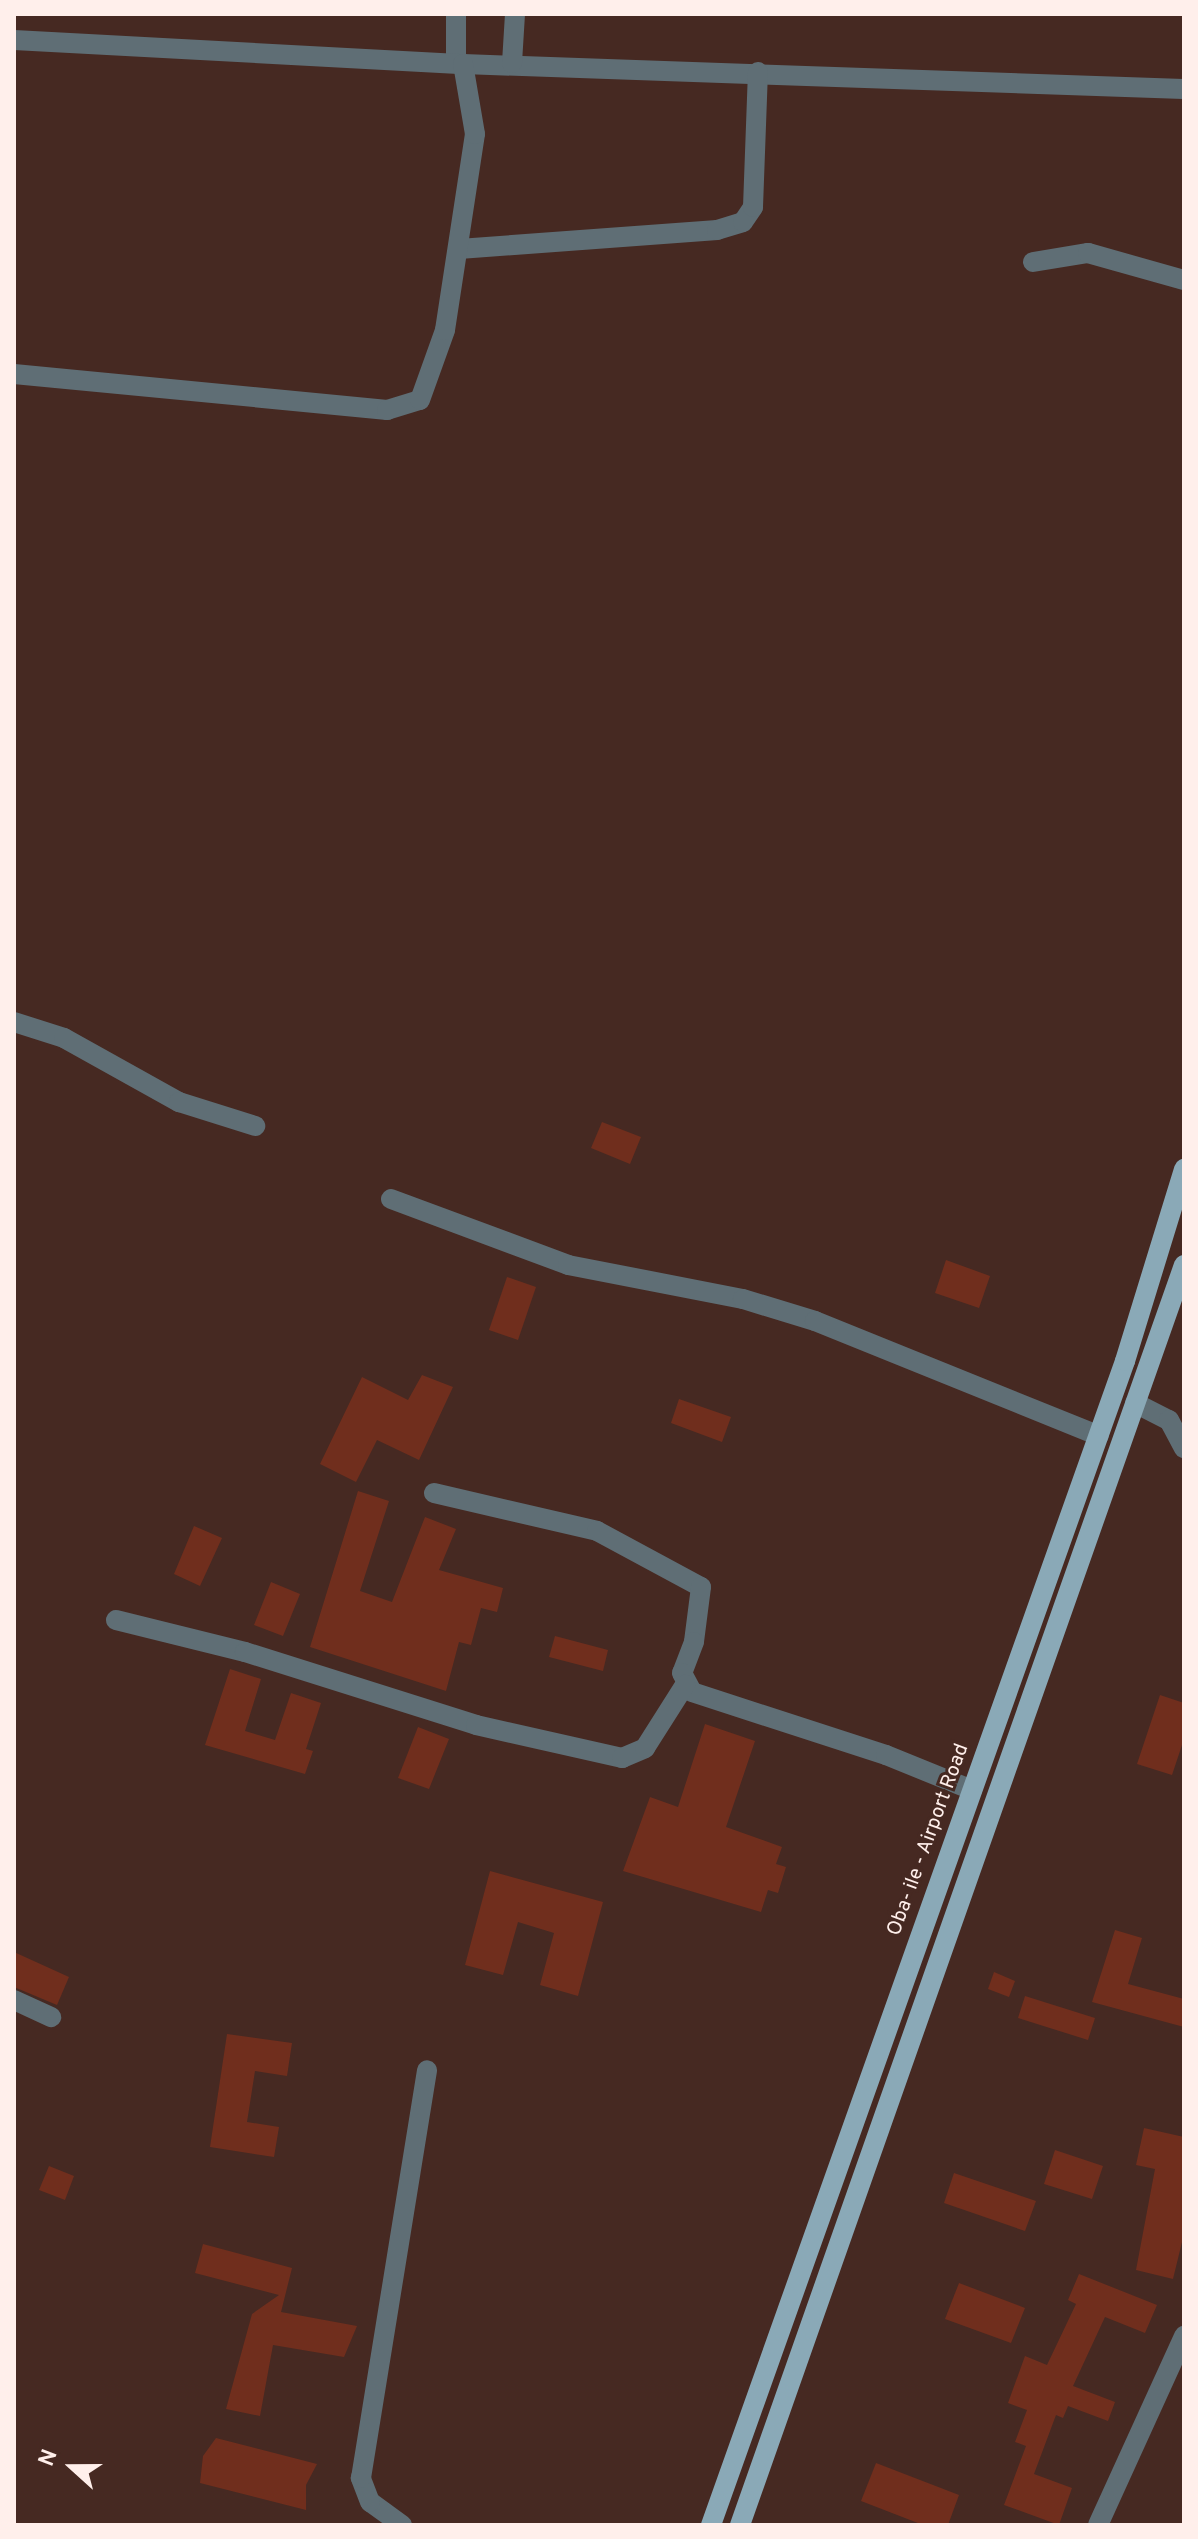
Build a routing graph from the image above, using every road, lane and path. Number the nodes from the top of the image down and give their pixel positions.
1 (456, 14) edge
2 (515, 14) edge
3 (14, 40) edge
4 (512, 63) junction
5 (460, 64) junction
6 (758, 72) junction
7 (1184, 89) edge
8 (459, 249) junction
9 (1033, 262) dead end
10 (1184, 280) edge
11 (14, 374) edge
12 (14, 1022) edge
13 (255, 1126) dead end
14 (1184, 1169) edge
15 (391, 1199) dead end
16 (1184, 1265) edge
17 (1135, 1403) junction
18 (1099, 1436) junction
19 (1184, 1448) edge
20 (434, 1493) dead end
21 (116, 1620) dead end
22 (685, 1685) junction
23 (972, 1790) junction
24 (14, 2000) edge
25 (51, 2017) dead end
26 (427, 2070) dead end
27 (871, 2073) junction
28 (897, 2079) junction
29 (1184, 2336) edge
30 (402, 2525) edge
31 (711, 2525) edge
32 (740, 2525) edge
33 (1098, 2525) edge

1 - 5 street
2 - 4 street
3 - 5 street
4 - 5 street
4 - 6 street
5 - 8 street
6 - 7 street
6 - 8 street
8 - 11 street
9 - 10 street
12 - 13 street
14 - 18 main road, Oba- ile - Airport Road
15 - 18 street
16 - 17 main road
17 - 19 street
17 - 28 main road
18 - 23 main road, Oba- ile - Airport Road
20 - 22 street
21 - 22 street
22 - 23 street
23 - 27 main road, Oba- ile - Airport Road
24 - 25 street
26 - 30 street
27 - 28 main road
27 - 31 main road, Oba- ile - Airport Road
28 - 32 main road
29 - 33 street

